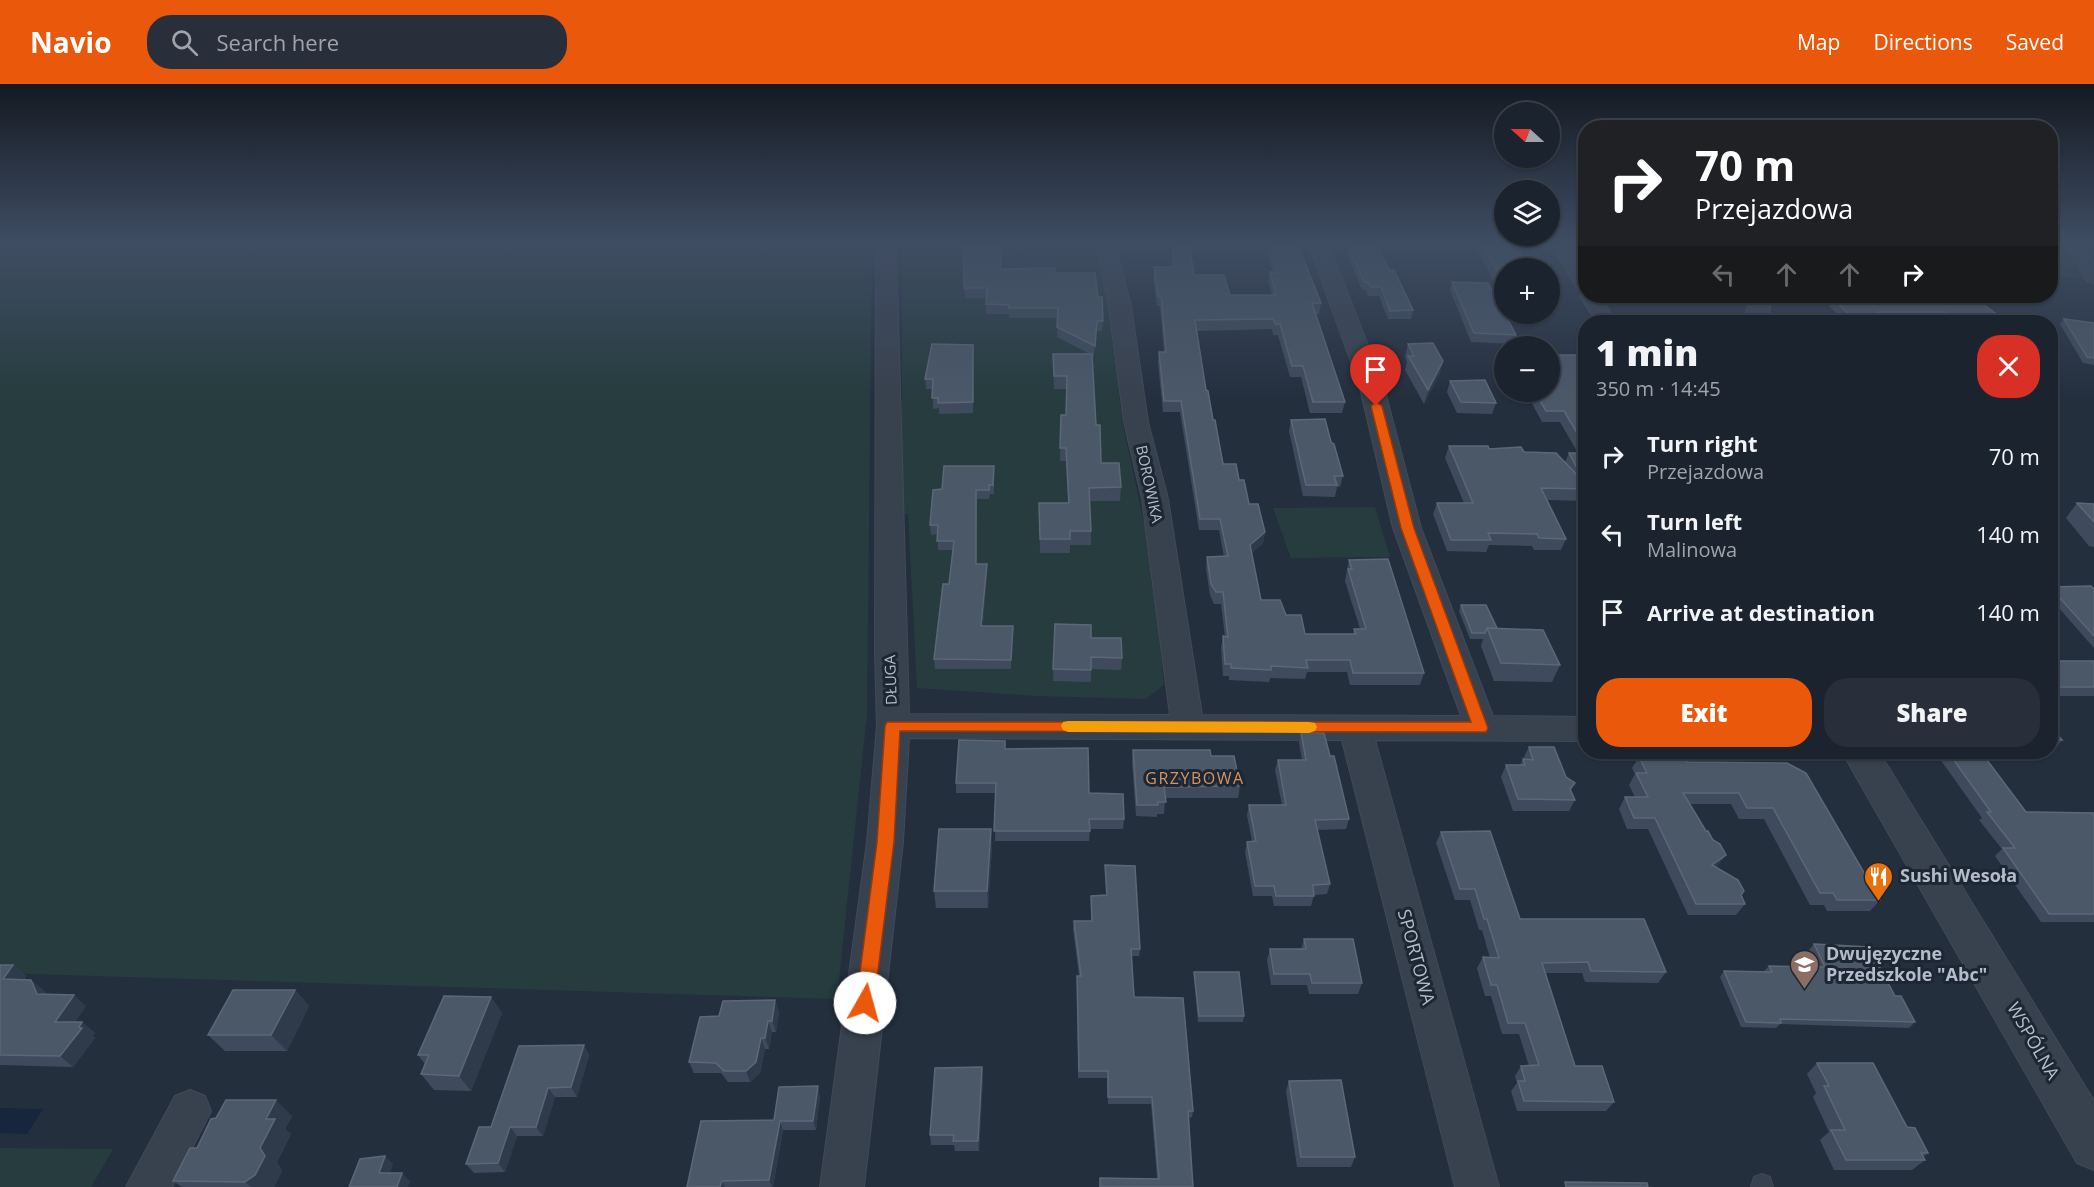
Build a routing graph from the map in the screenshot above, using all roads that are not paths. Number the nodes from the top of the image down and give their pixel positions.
1 (887, 294) edge
2 (1117, 294) edge
3 (1337, 294) edge
4 (893, 726) junction
5 (1188, 726) junction
6 (1355, 728) junction
7 (1481, 728) junction
8 (1578, 729) edge
9 (1864, 759) edge
10 (190, 1111) dead end
11 (2094, 1146) edge
12 (148, 1187) edge
13 (842, 1187) edge
14 (1477, 1187) edge

1 - 4 street, DŁUGA
2 - 5 street, BOROWIKA
3 - 7 street
4 - 5 street
4 - 13 street, DŁUGA
5 - 6 street
6 - 7 street
6 - 14 street, SPORTOWA
7 - 8 street
9 - 11 street, WSPÓLNA
10 - 12 street

